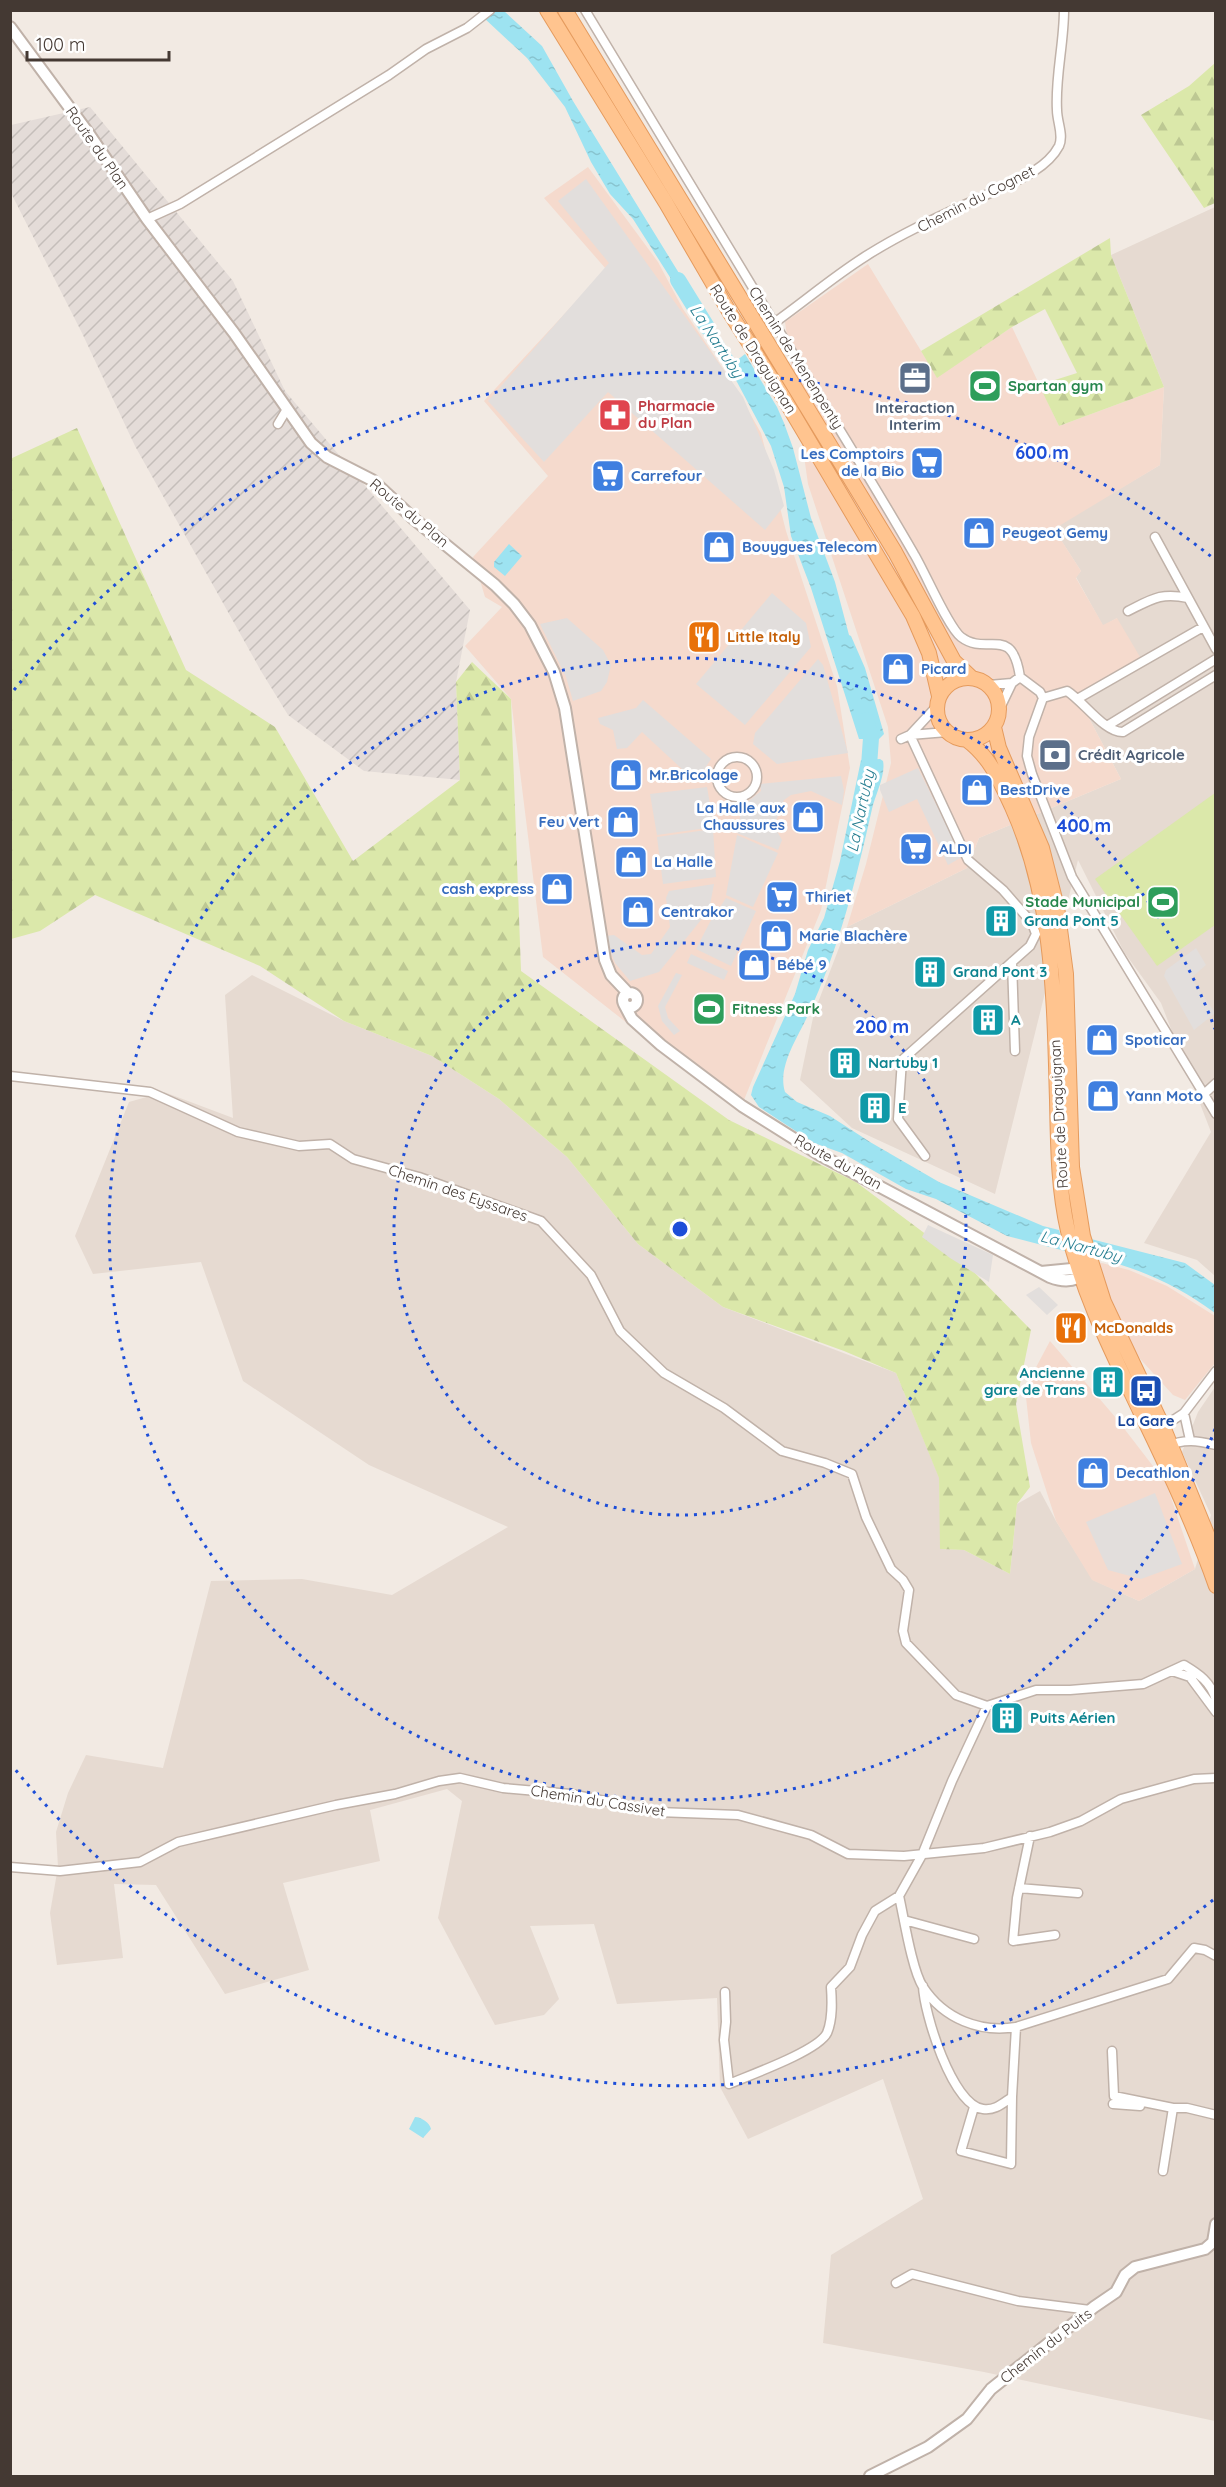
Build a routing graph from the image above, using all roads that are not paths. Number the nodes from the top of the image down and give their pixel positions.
1 (490, 10) edge
2 (547, 10) edge
3 (565, 10) edge
4 (1064, 10) edge
5 (585, 11) edge
6 (10, 27) edge
7 (147, 219) junction
8 (774, 323) junction
9 (287, 408) junction
10 (278, 424) dead end
11 (1155, 537) dead end
12 (1188, 598) junction
13 (1128, 611) dead end
14 (1203, 627) junction
15 (1215, 649) edge
16 (1215, 659) edge
17 (1215, 675) edge
18 (1020, 676) junction
19 (972, 678) junction
20 (1012, 682) junction
21 (989, 685) junction
22 (1043, 698) junction
23 (1079, 698) junction
24 (938, 701) junction
25 (1000, 708) junction
26 (1107, 726) junction
27 (994, 727) junction
28 (947, 732) junction
29 (910, 735) junction
30 (901, 739) dead end
31 (967, 740) junction
32 (747, 794) joint
33 (1012, 962) junction
34 (612, 975) junction
35 (628, 993) junction
36 (624, 1004) junction
37 (636, 1004) junction
38 (648, 1033) junction
39 (1015, 1050) dead end
40 (10, 1076) edge
41 (1215, 1083) edge
42 (1204, 1094) junction
43 (1215, 1114) edge
44 (925, 1156) dead end
45 (1085, 1268) junction
46 (1121, 1371) junction
47 (1215, 1371) edge
48 (1184, 1413) junction
49 (1165, 1423) junction
50 (1190, 1440) junction
51 (1170, 1445) junction
52 (1215, 1445) edge
53 (1162, 1459) junction
54 (1215, 1556) edge
55 (1215, 1586) edge
56 (1172, 1671) junction
57 (1215, 1700) edge
58 (987, 1706) junction
59 (1215, 1712) edge
60 (1215, 1778) edge
61 (1030, 1836) junction
62 (922, 1855) junction
63 (10, 1867) edge
64 (1019, 1888) junction
65 (1078, 1893) dead end
66 (899, 1896) junction
67 (904, 1920) junction
68 (1055, 1935) dead end
69 (974, 1939) dead end
70 (1215, 1956) edge
71 (923, 1986) junction
72 (725, 1992) dead end
73 (1016, 2027) junction
74 (1112, 2051) dead end
75 (1012, 2097) junction
76 (1113, 2104) dead end
77 (974, 2107) junction
78 (1173, 2108) junction
79 (1215, 2115) edge
80 (1163, 2171) dead end
81 (1215, 2224) edge
82 (896, 2283) dead end
83 (1090, 2310) junction
84 (870, 2476) edge

1 - 7 street
2 - 24 main road, Route de Draguignan
3 - 19 main road, Route de Draguignan
4 - 8 street, Chemin du Cognet
5 - 8 street, Chemin de Menenpenty
6 - 7 street, Route du Plan
7 - 9 street, Route du Plan
8 - 18 street, Chemin de Menenpenty
9 - 10 street
9 - 34 street, Route du Plan
11 - 12 street
12 - 13 street
12 - 14 street
14 - 15 street
14 - 23 street
16 - 26 street
17 - 26 street
18 - 20 street
18 - 22 street
19 - 21 main road
19 - 24 main road
20 - 21 street
20 - 25 street
21 - 25 main road
22 - 23 street
22 - 42 street
23 - 26 street
24 - 28 main road
24 - 29 street
25 - 27 main road
27 - 31 main road
27 - 45 main road, Route de Draguignan
28 - 29 street
28 - 31 main road
29 - 30 street
29 - 33 street
31 - 45 main road, Route de Draguignan
32 - 32 street
33 - 39 street
33 - 44 street
34 - 35 street, Route du Plan
34 - 36 street, Route du Plan
35 - 36 street
35 - 37 street
36 - 37 street
36 - 38 street, Route du Plan
37 - 38 street, Route du Plan
38 - 45 street, Route du Plan
40 - 58 street, Chemin des Eyssares
41 - 42 street
42 - 43 street
45 - 46 main road, Route de Draguignan
45 - 49 main road, Route de Draguignan
46 - 49 street
46 - 53 main road, Route de Draguignan
47 - 48 street
48 - 49 street
48 - 50 street
49 - 51 main road, Route de Draguignan
50 - 51 street
50 - 52 street
51 - 53 street
51 - 54 main road, Route de Draguignan
53 - 55 main road, Route de Draguignan
56 - 57 street
56 - 58 street
56 - 59 street
58 - 62 street
60 - 61 street, Chemin du Cassivet
61 - 62 street, Chemin du Cassivet
61 - 64 street
62 - 63 street, Chemin du Cassivet
62 - 66 street
64 - 65 street
64 - 68 street
66 - 67 street
66 - 72 street
67 - 69 street
67 - 71 street
70 - 73 street
71 - 73 street
71 - 77 street
73 - 75 street
74 - 78 street
75 - 77 street
75 - 77 street
76 - 78 street
78 - 79 street
78 - 80 street
81 - 83 street, Chemin du Puits
82 - 83 street
83 - 84 street, Chemin du Puits

